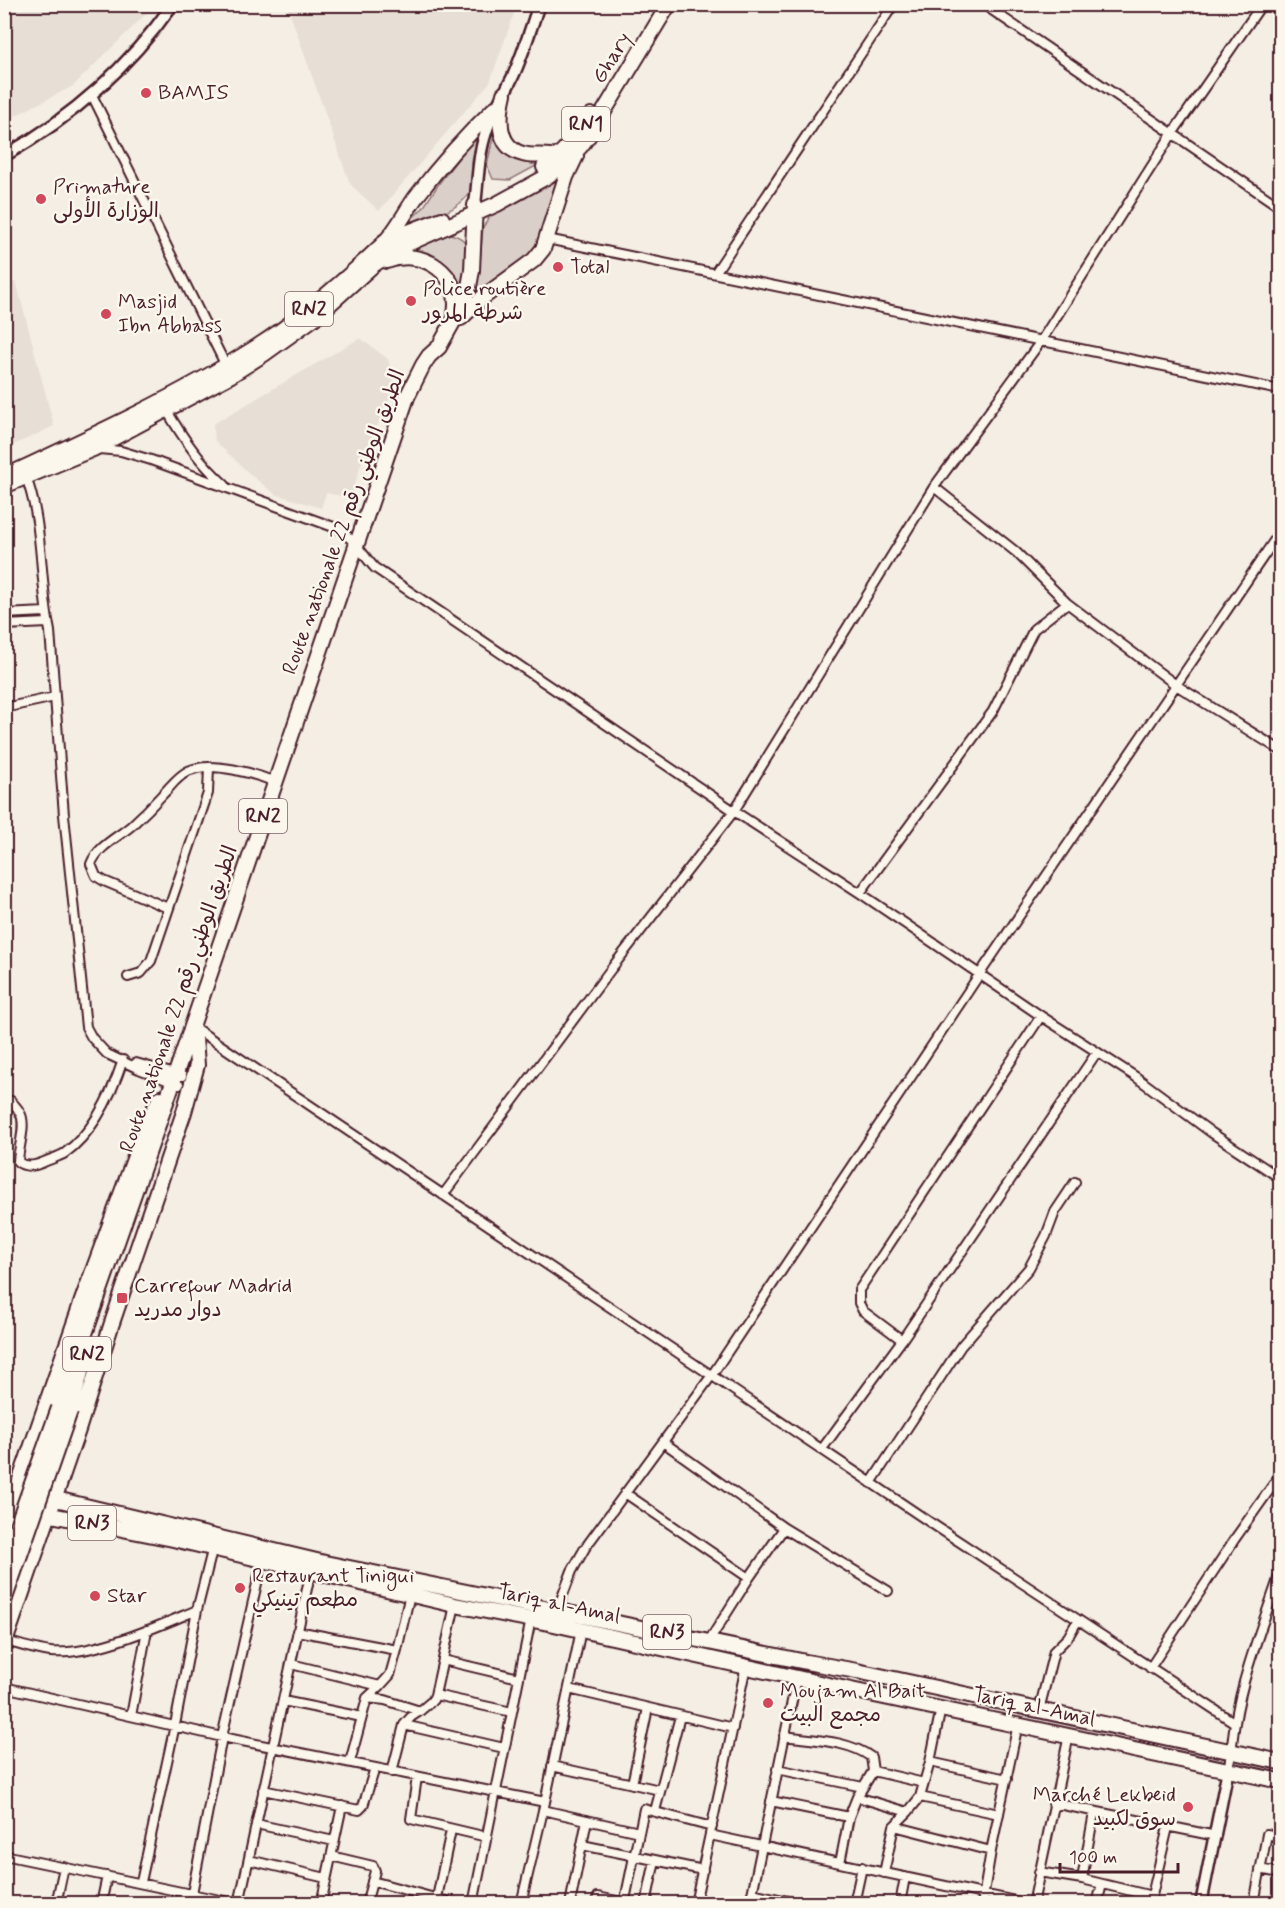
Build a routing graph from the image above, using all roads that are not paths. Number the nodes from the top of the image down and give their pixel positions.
1 (173, 4) edge
2 (539, 4) edge
3 (658, 4) edge
4 (669, 4) edge
5 (894, 4) edge
6 (983, 4) edge
7 (1262, 4) edge
8 (504, 94) junction
9 (92, 95) junction
10 (495, 108) junction
11 (1172, 134) junction
12 (4, 156) edge
13 (562, 166) junction
14 (1281, 207) edge
15 (475, 210) junction
16 (547, 239) junction
17 (385, 242) junction
18 (372, 266) junction
19 (715, 273) junction
20 (451, 327) junction
21 (1041, 341) junction
22 (228, 370) junction
23 (1281, 390) edge
24 (164, 405) junction
25 (87, 445) junction
26 (25, 473) junction
27 (4, 477) edge
28 (4, 486) edge
29 (934, 487) junction
30 (229, 488) junction
31 (1281, 532) edge
32 (359, 549) junction
33 (1067, 603) junction
34 (46, 612) junction
35 (4, 614) edge
36 (48, 623) junction
37 (4, 625) edge
38 (1176, 685) junction
39 (55, 697) junction
40 (4, 708) edge
41 (1281, 750) edge
42 (209, 767) junction
43 (278, 783) junction
44 (734, 811) junction
45 (860, 893) junction
46 (168, 908) junction
47 (979, 975) junction
48 (128, 977) dead end
49 (1041, 1016) junction
50 (197, 1034) junction
51 (1096, 1052) junction
52 (126, 1061) junction
53 (176, 1081) junction
54 (10, 1101) dead end
55 (1281, 1178) edge
56 (1075, 1182) dead end
57 (443, 1195) junction
58 (902, 1340) junction
59 (712, 1375) junction
60 (64, 1409) junction
61 (663, 1442) junction
62 (822, 1449) junction
63 (1281, 1475) edge
64 (871, 1483) junction
65 (11, 1488) edge
66 (625, 1493) junction
67 (55, 1498) junction
68 (8, 1506) edge
69 (50, 1514) junction
70 (4, 1526) edge
71 (784, 1528) junction
72 (213, 1547) junction
73 (264, 1559) junction
74 (4, 1562) edge
75 (311, 1570) junction
76 (1281, 1573) edge
77 (748, 1578) junction
78 (888, 1591) dead end
79 (410, 1594) junction
80 (4, 1601) edge
81 (455, 1605) junction
82 (196, 1610) junction
83 (555, 1617) junction
84 (531, 1619) junction
85 (1077, 1620) junction
86 (147, 1630) junction
87 (581, 1630) junction
88 (297, 1632) junction
89 (709, 1641) junction
90 (5, 1643) edge
91 (397, 1650) junction
92 (443, 1660) junction
93 (291, 1664) junction
94 (746, 1666) junction
95 (1150, 1668) junction
96 (797, 1677) junction
97 (519, 1678) junction
98 (380, 1686) junction
99 (4, 1687) edge
100 (569, 1689) junction
101 (435, 1695) junction
102 (367, 1698) junction
103 (283, 1701) junction
104 (648, 1708) junction
105 (940, 1708) junction
106 (1039, 1710) junction
107 (420, 1711) junction
108 (512, 1712) junction
109 (131, 1716) junction
110 (680, 1716) junction
111 (362, 1718) junction
112 (1018, 1724) junction
113 (1235, 1724) junction
114 (175, 1725) junction
115 (404, 1725) junction
116 (733, 1728) junction
117 (784, 1736) junction
118 (1069, 1736) junction
119 (222, 1737) junction
120 (273, 1747) junction
121 (504, 1748) junction
122 (1233, 1751) junction
123 (350, 1762) junction
124 (930, 1762) junction
125 (1281, 1762) edge
126 (552, 1766) junction
127 (375, 1768) junction
128 (777, 1769) junction
129 (1228, 1769) junction
130 (392, 1772) junction
131 (873, 1772) junction
132 (417, 1777) junction
133 (1007, 1779) junction
134 (1281, 1781) edge
135 (924, 1783) junction
136 (632, 1784) junction
137 (863, 1787) junction
138 (263, 1790) junction
139 (660, 1790) junction
140 (496, 1793) junction
141 (857, 1797) junction
142 (920, 1797) junction
143 (771, 1801) junction
144 (1053, 1803) junction
145 (342, 1806) junction
146 (544, 1806) junction
147 (655, 1811) junction
148 (908, 1812) junction
149 (1094, 1812) junction
150 (999, 1814) junction
151 (849, 1817) junction
152 (587, 1820) junction
153 (256, 1824) junction
154 (894, 1826) junction
155 (1168, 1827) junction
156 (451, 1830) junction
157 (711, 1831) junction
158 (639, 1832) junction
159 (1216, 1836) junction
160 (1281, 1837) edge
161 (487, 1838) junction
162 (334, 1841) junction
163 (582, 1845) junction
164 (761, 1846) junction
165 (991, 1851) junction
166 (4, 1855) edge
167 (331, 1856) junction
168 (635, 1856) junction
169 (249, 1860) junction
170 (655, 1860) junction
171 (840, 1863) junction
172 (64, 1867) junction
173 (862, 1867) junction
174 (1260, 1869) junction
175 (703, 1870) junction
176 (1039, 1872) junction
177 (884, 1873) junction
178 (1281, 1873) edge
179 (107, 1876) junction
180 (905, 1877) junction
181 (326, 1878) junction
182 (1082, 1879) junction
183 (372, 1881) junction
184 (141, 1882) junction
185 (1102, 1884) junction
186 (752, 1893) junction
187 (984, 1893) junction
188 (192, 1894) junction
189 (437, 1898) junction
190 (1151, 1900) edge
191 (4, 1902) edge
192 (1254, 1903) edge
193 (10, 1904) edge
194 (57, 1904) edge
195 (101, 1904) edge
196 (190, 1904) edge
197 (239, 1904) edge
198 (321, 1904) edge
199 (366, 1904) edge
200 (457, 1904) edge
201 (473, 1904) edge
202 (520, 1904) edge
203 (570, 1904) edge
204 (595, 1904) edge
205 (646, 1904) edge
206 (695, 1904) edge
207 (750, 1904) edge
208 (801, 1904) edge
209 (855, 1904) edge
210 (900, 1904) edge
211 (982, 1904) edge
212 (1031, 1904) edge
213 (1097, 1904) edge
214 (1202, 1904) edge

1 - 9 street
2 - 8 street
3 - 13 highway, Ghary / RN1
4 - 13 highway, Ghary / RN1
5 - 19 street
6 - 11 street
7 - 11 street
8 - 10 street
8 - 13 highway
9 - 12 street
9 - 22 street
10 - 15 street
10 - 17 highway
11 - 14 street
11 - 21 street
13 - 15 highway, Ghary / RN1
13 - 16 highway, RN2
15 - 17 highway, RN2
15 - 18 highway, RN2
15 - 20 highway, RN2
16 - 19 street
16 - 20 highway, RN2
17 - 22 highway, RN2
18 - 20 highway
18 - 22 highway, RN2
19 - 21 street
20 - 32 highway, Route nationale 22 الطريق الوطني رقم / RN2
21 - 23 street
21 - 29 street
22 - 24 highway, RN2
24 - 25 highway, RN2
24 - 30 street
25 - 26 highway, RN2
25 - 30 street
26 - 27 highway, RN2
26 - 28 highway, RN2
26 - 34 street
29 - 33 street
29 - 44 street
30 - 32 street
31 - 38 street
32 - 43 highway, Route nationale 22 الطريق الوطني رقم / RN2
32 - 44 street
33 - 38 street
33 - 45 street
34 - 35 street
34 - 36 street
36 - 37 street
36 - 39 street
38 - 41 street
38 - 47 street
39 - 40 street
39 - 52 street
42 - 43 street
42 - 46 street
42 - 46 street
43 - 50 highway, Route nationale 22 الطريق الوطني رقم / RN2
43 - 53 highway, Route nationale 22 الطريق الوطني رقم / RN2
44 - 45 street
44 - 57 street
45 - 47 street
46 - 48 street
47 - 49 street
47 - 59 street
49 - 51 street
49 - 58 street
50 - 53 highway, Route nationale 22 الطريق الوطني رقم / RN2
50 - 57 street
50 - 67 highway
51 - 55 street
51 - 58 street
52 - 53 street
52 - 54 street
53 - 60 highway, Route nationale 22 الطريق الوطني رقم / RN2
53 - 65 highway
56 - 64 street
57 - 59 street
58 - 62 street
59 - 61 street
59 - 62 street
60 - 74 highway, RN2, bridge
60 - 80 highway, RN2, bridge
61 - 66 street
61 - 71 street
62 - 64 street
63 - 95 street
64 - 85 street
65 - 67 highway, Tariq al-Amal / RN3
65 - 68 highway
66 - 77 street
66 - 83 street
67 - 69 highway
67 - 83 highway, Tariq al-Amal / RN3
68 - 69 highway, Tariq al-Amal / RN3
68 - 70 highway
69 - 72 highway, Tariq al-Amal / RN3
69 - 90 highway
71 - 77 street
71 - 78 street
72 - 73 highway, Tariq al-Amal / RN3
72 - 82 street
73 - 75 highway, Tariq al-Amal / RN3
73 - 119 street
75 - 79 highway, Tariq al-Amal / RN3
75 - 88 street
76 - 113 street
77 - 89 street
79 - 81 highway, Tariq al-Amal / RN3
79 - 91 street
81 - 84 highway, Tariq al-Amal / RN3
81 - 92 street
82 - 86 street
82 - 114 street
83 - 84 highway, Tariq al-Amal / RN3
83 - 87 highway, Tariq al-Amal / RN3
83 - 89 highway, Tariq al-Amal / RN3
84 - 97 street
85 - 95 street
85 - 106 street
86 - 90 street
86 - 109 street
87 - 94 highway, Tariq al-Amal / RN3
87 - 100 street
88 - 91 street
88 - 93 street
89 - 106 highway, Tariq al-Amal / RN3
91 - 98 street
92 - 97 street
92 - 101 street
93 - 98 street
93 - 103 street
94 - 96 highway, Tariq al-Amal / RN3
94 - 116 street
95 - 113 street
96 - 105 highway, Tariq al-Amal / RN3
96 - 117 street
97 - 108 street
98 - 102 street
99 - 109 street
100 - 104 street
100 - 126 street
101 - 107 street
101 - 108 street
102 - 107 street
102 - 111 street
103 - 111 street
103 - 120 street
104 - 110 street
104 - 136 street
105 - 112 highway, Tariq al-Amal / RN3
105 - 124 street
106 - 122 highway, Tariq al-Amal / RN3
107 - 115 street
108 - 121 street
109 - 114 street
110 - 116 street
110 - 139 street
111 - 123 street
112 - 118 highway, Tariq al-Amal / RN3
112 - 133 street
113 - 122 street
114 - 119 street
114 - 184 street
115 - 121 street
115 - 130 street
116 - 157 street
117 - 128 street
117 - 131 street
118 - 129 highway, Tariq al-Amal / RN3
118 - 144 street
119 - 120 street
119 - 188 street
120 - 123 street
120 - 138 street
121 - 140 street
122 - 125 highway, Tariq al-Amal / RN3
122 - 129 street
123 - 127 street
124 - 133 street
124 - 135 street
126 - 136 street
126 - 146 street
127 - 130 street
127 - 145 street
128 - 137 street
128 - 143 street
129 - 134 highway, Tariq al-Amal / RN3
129 - 159 street
130 - 132 street
131 - 135 street
131 - 137 street
132 - 140 street
132 - 156 street
133 - 150 street
135 - 142 street
136 - 139 street
137 - 141 street
138 - 145 street
138 - 153 street
139 - 147 street
140 - 146 street
140 - 161 street
141 - 148 street
141 - 151 street
142 - 148 street
142 - 150 street
143 - 151 street
143 - 164 street
144 - 149 street
144 - 176 street
145 - 162 street
146 - 152 street
146 - 202 street
147 - 157 street
147 - 158 street
148 - 154 street
149 - 155 street
149 - 182 street
150 - 165 street
151 - 171 street
152 - 158 street
152 - 163 street
153 - 162 street
153 - 169 street
154 - 165 street
154 - 177 street
155 - 159 street
155 - 190 street
156 - 161 street
156 - 189 street
157 - 164 street
157 - 175 street
158 - 168 street
159 - 214 street
160 - 174 street
161 - 201 street
162 - 167 street
163 - 168 street
163 - 203 street
164 - 171 street
164 - 186 street
165 - 187 street
166 - 172 street
167 - 181 street
167 - 183 street
168 - 170 street
168 - 204 street
169 - 181 street
169 - 197 street
170 - 175 street
170 - 205 street
171 - 173 street
172 - 179 street
172 - 194 street
173 - 177 street
173 - 209 street
174 - 178 street
174 - 192 street
175 - 206 street
176 - 182 street
176 - 212 street
177 - 180 street
179 - 184 street
179 - 195 street
180 - 187 street
180 - 210 street
181 - 198 street
182 - 185 street
183 - 189 street
183 - 199 street
184 - 188 street
185 - 190 street
185 - 213 street
186 - 207 street
186 - 208 street
187 - 211 street
187 - 212 street
188 - 196 street
188 - 197 street
189 - 200 street
191 - 193 street

